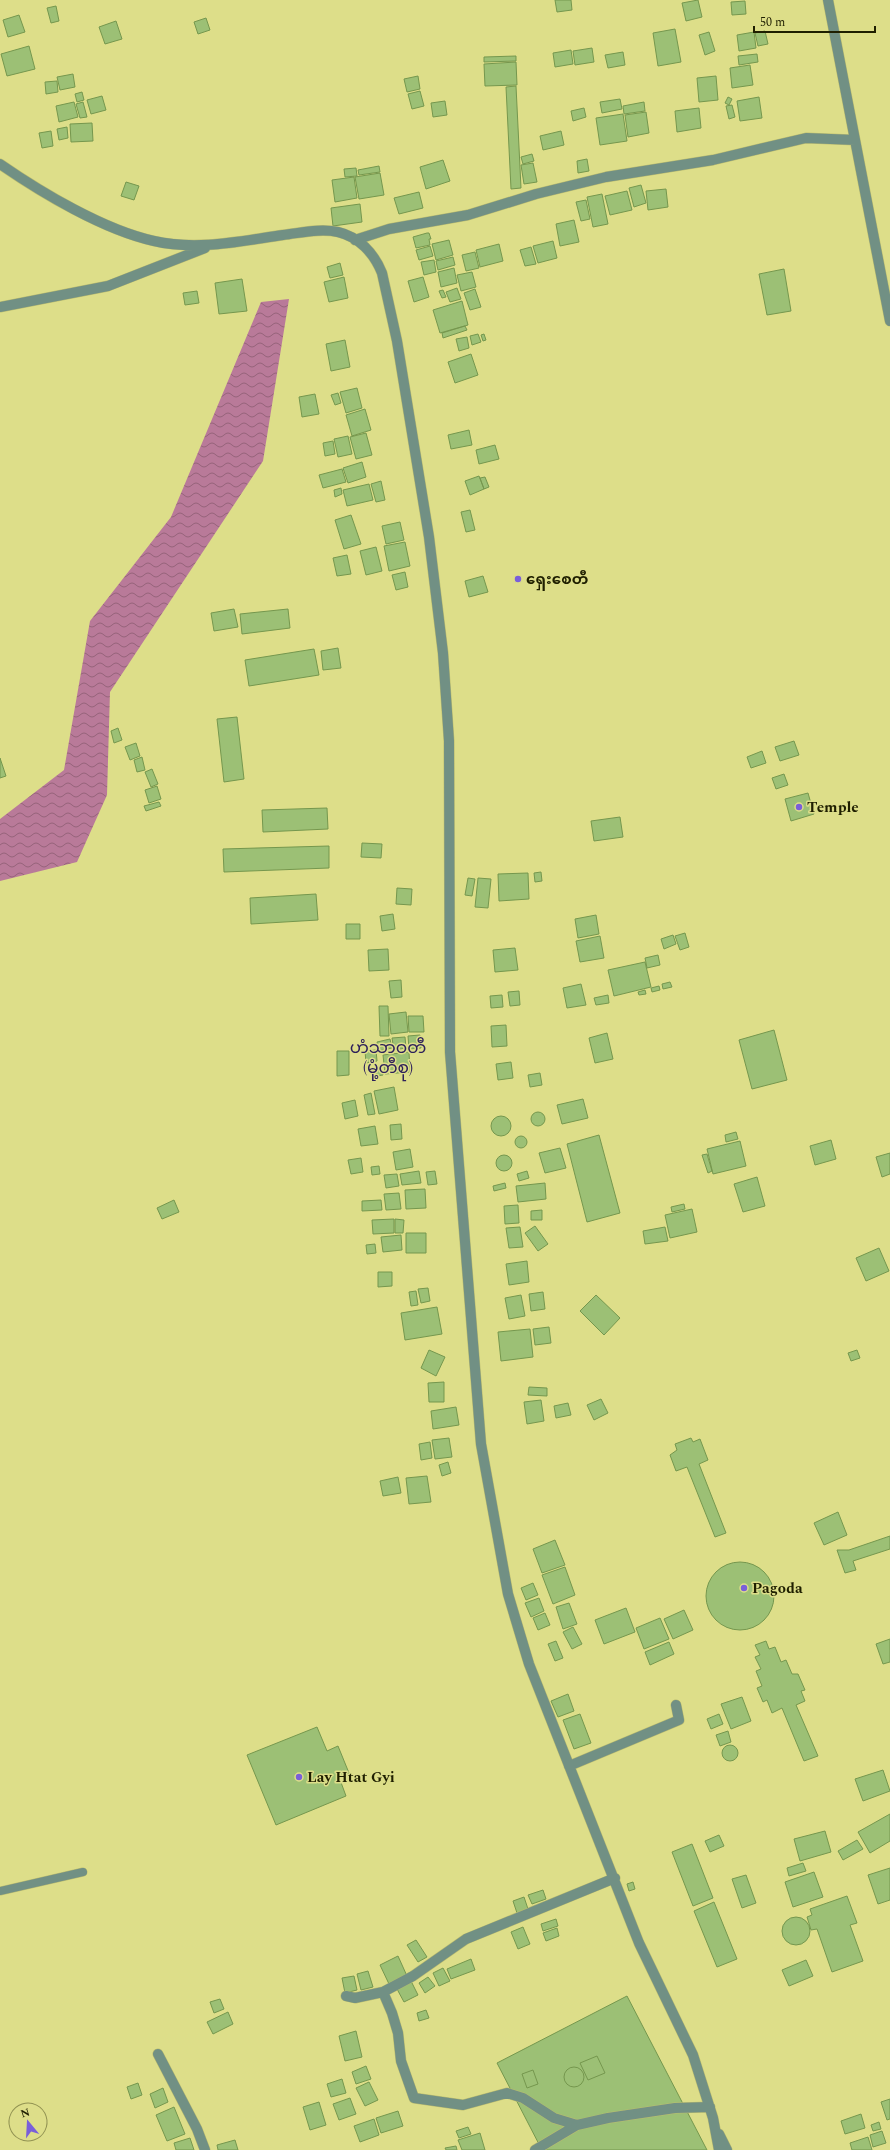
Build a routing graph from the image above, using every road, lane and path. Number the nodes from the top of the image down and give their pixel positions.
1 (828, 0) edge
2 (855, 140) junction
3 (0, 164) edge
4 (355, 240) junction
5 (216, 244) junction
6 (0, 307) edge
7 (890, 321) edge
8 (676, 1705) dead end
9 (569, 1766) junction
10 (83, 1872) dead end
11 (615, 1878) junction
12 (0, 1891) edge
13 (383, 1992) junction
14 (346, 1996) dead end
15 (158, 2054) dead end
16 (710, 2107) junction
17 (714, 2123) junction
18 (577, 2125) junction
19 (205, 2150) edge
20 (535, 2150) edge
21 (719, 2150) edge
22 (727, 2150) edge

1 - 2 street
2 - 4 street
2 - 7 street
3 - 5 street
4 - 5 street
4 - 9 street
5 - 6 street
8 - 9 street
9 - 11 street
10 - 12 lane
11 - 13 street
11 - 16 street
13 - 14 street
13 - 18 street
15 - 19 street
16 - 17 street
16 - 18 street
17 - 21 street
17 - 22 street
18 - 20 street

